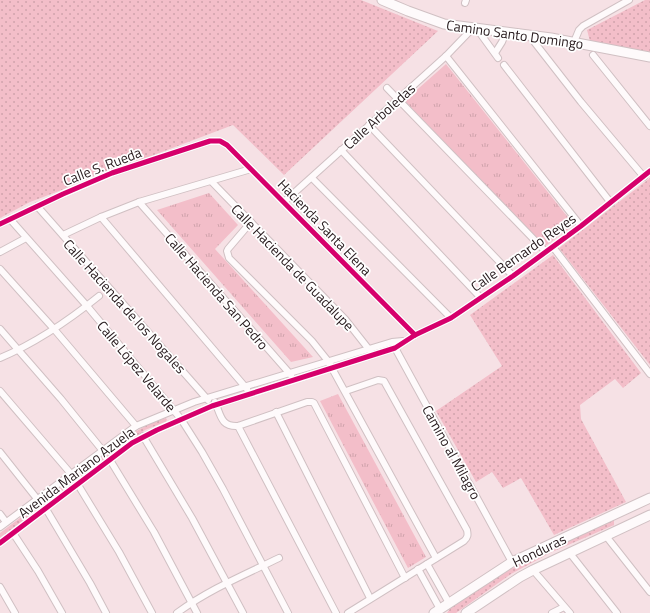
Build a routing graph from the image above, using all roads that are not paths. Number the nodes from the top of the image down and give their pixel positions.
1 (382, 0) edge
2 (629, 0) edge
3 (474, 29) junction
4 (506, 32) junction
5 (528, 34) junction
6 (574, 42) junction
7 (594, 55) dead end
8 (446, 56) junction
9 (650, 57) edge
10 (504, 65) dead end
11 (387, 88) dead end
12 (398, 99) junction
13 (369, 125) junction
14 (650, 126) edge
15 (216, 140) joint
16 (341, 150) junction
17 (251, 169) junction
18 (650, 172) edge
19 (644, 177) junction
20 (312, 178) junction
21 (211, 181) junction
22 (139, 202) junction
23 (284, 202) junction
24 (611, 203) junction
25 (37, 206) junction
26 (101, 218) junction
27 (10, 219) junction
28 (251, 222) junction
29 (0, 224) edge
30 (581, 226) junction
31 (63, 235) junction
32 (26, 238) junction
33 (553, 247) junction
34 (0, 252) edge
35 (546, 252) junction
36 (0, 269) edge
37 (513, 276) junction
38 (99, 296) dead end
39 (480, 297) junction
40 (87, 306) junction
41 (451, 318) junction
42 (0, 329) edge
43 (54, 329) junction
44 (414, 335) junction
45 (394, 345) junction
46 (369, 349) junction
47 (18, 350) junction
48 (373, 355) junction
49 (0, 358) edge
50 (328, 362) junction
51 (332, 368) junction
52 (289, 372) junction
53 (650, 374) edge
54 (294, 380) junction
55 (246, 386) junction
56 (0, 391) edge
57 (346, 391) junction
58 (249, 394) junction
59 (210, 397) junction
60 (214, 405) junction
61 (174, 410) junction
62 (276, 412) junction
63 (181, 419) junction
64 (136, 426) junction
65 (238, 426) junction
66 (144, 436) junction
67 (103, 451) junction
68 (0, 452) edge
69 (110, 460) junction
70 (72, 475) junction
71 (78, 484) junction
72 (38, 500) junction
73 (647, 500) edge
74 (46, 509) junction
75 (0, 514) edge
76 (617, 514) junction
77 (648, 519) edge
78 (6, 522) junction
79 (0, 527) edge
80 (622, 528) junction
81 (13, 533) junction
82 (606, 536) junction
83 (0, 543) edge
84 (569, 552) junction
85 (279, 558) dead end
86 (436, 558) junction
87 (512, 562) junction
88 (427, 564) junction
89 (263, 565) junction
90 (418, 569) junction
91 (534, 570) junction
92 (405, 578) junction
93 (226, 582) junction
94 (0, 587) edge
95 (650, 592) edge
96 (370, 598) junction
97 (192, 602) junction
98 (449, 603) junction
99 (564, 606) junction
100 (437, 611) edge
101 (15, 613) edge
102 (62, 613) edge
103 (106, 613) edge
104 (152, 613) edge
105 (177, 613) edge
106 (197, 613) edge
107 (243, 613) edge
108 (288, 613) edge
109 (336, 613) edge
110 (348, 613) edge
111 (466, 613) edge
112 (552, 613) edge
113 (570, 613) edge
114 (617, 613) edge

1 - 3 street, Camino Santo Domingo
2 - 6 street
3 - 4 street, Camino Santo Domingo
3 - 4 street
3 - 8 street, Calle Arboledas
4 - 5 street, Camino Santo Domingo
5 - 6 street, Camino Santo Domingo
5 - 19 street
6 - 9 street, Camino Santo Domingo
7 - 14 street
8 - 12 street, Calle Arboledas
8 - 30 street
10 - 24 street
11 - 12 street
12 - 13 street, Calle Arboledas
12 - 35 street
13 - 16 street, Calle Arboledas
13 - 37 street
15 - 17 street, Hacienda Santa Elena
15 - 25 street, Calle S. Rueda
16 - 20 street, Calle Arboledas
16 - 39 street
17 - 21 street
17 - 23 street, Hacienda Santa Elena
18 - 19 street, Calle Bernardo Reyes
19 - 24 street, Calle Bernardo Reyes
20 - 23 street, Calle Arboledas
20 - 41 street
21 - 22 street
21 - 28 street, Calle Hacienda de Guadalupe
22 - 26 street
22 - 52 street, Calle Hacienda San Pedro
23 - 44 street, Hacienda Santa Elena
24 - 30 street, Calle Bernardo Reyes
25 - 27 street, Calle S. Rueda
25 - 31 street, Calle Hacienda de los Nogales
26 - 31 street
26 - 55 street
27 - 29 street, Calle S. Rueda
27 - 32 street, Calle López Velarde
28 - 46 street, Calle Hacienda de Guadalupe
28 - 50 street
30 - 33 street, Calle Bernardo Reyes
31 - 59 street, Calle Hacienda de los Nogales
32 - 34 street
32 - 40 street, Calle López Velarde
33 - 35 street, Calle Bernardo Reyes
33 - 53 street
35 - 37 street, Calle Bernardo Reyes
36 - 43 street
37 - 39 street, Calle Bernardo Reyes
38 - 40 street
39 - 41 street, Calle Bernardo Reyes
40 - 43 street
40 - 61 street, Calle López Velarde
41 - 44 street, Calle Bernardo Reyes
42 - 47 street
43 - 47 street
43 - 64 street
44 - 45 street, Calle Bernardo Reyes
45 - 46 street, Calle Bernardo Reyes
45 - 48 street, Calle Bernardo Reyes
45 - 87 street, Camino al Milagro
46 - 48 street, Calle Hacienda de Guadalupe
46 - 50 street, Calle Bernardo Reyes
47 - 49 street
47 - 67 street
48 - 51 street, Calle Bernardo Reyes
50 - 51 street
50 - 52 street, Calle Bernardo Reyes
51 - 54 street, Calle Bernardo Reyes
51 - 57 street
52 - 54 street, Calle Hacienda San Pedro
52 - 55 street, Calle Bernardo Reyes
54 - 58 street, Calle Bernardo Reyes
55 - 58 street
55 - 59 street, Calle Bernardo Reyes
56 - 70 street
57 - 86 street
57 - 86 street
58 - 60 street, Calle Bernardo Reyes
59 - 60 street, Calle Hacienda de los Nogales
59 - 61 street, Avenida Mariano Azuela
60 - 63 street, Avenida Mariano Azuela
60 - 65 street, Calle Hacienda de los Nogales
61 - 63 street, Calle López Velarde
61 - 64 street, Avenida Mariano Azuela
62 - 65 street
62 - 92 street
62 - 96 street
63 - 66 street, Avenida Mariano Azuela
63 - 89 street, Calle López Velarde
64 - 67 street, Avenida Mariano Azuela
65 - 109 street
66 - 69 street, Avenida Mariano Azuela
66 - 93 street
67 - 70 street, Avenida Mariano Azuela
68 - 72 street
69 - 71 street, Avenida Mariano Azuela
69 - 97 street
70 - 71 street
70 - 72 street, Avenida Mariano Azuela
71 - 74 street, Avenida Mariano Azuela
71 - 104 street
72 - 78 street, Avenida Mariano Azuela
73 - 76 street, Honduras
73 - 77 street
74 - 81 street, Avenida Mariano Azuela
74 - 103 street
75 - 78 street
76 - 80 street
76 - 87 street, Honduras
77 - 80 street, Honduras
78 - 79 street, Avenida Mariano Azuela
80 - 82 street, Honduras
81 - 83 street, Avenida Mariano Azuela
81 - 102 street
82 - 84 street, Honduras
82 - 95 street
84 - 91 street, Honduras
84 - 114 street
85 - 89 street
86 - 88 street
87 - 98 street, Honduras
88 - 90 street
88 - 98 street
89 - 93 street
89 - 108 street, Calle López Velarde
90 - 92 street
90 - 100 street
91 - 99 street
91 - 111 street, Honduras
92 - 96 street
93 - 97 street
93 - 107 street
94 - 101 street
96 - 110 street
97 - 105 street
97 - 106 street
98 - 100 street, Honduras
99 - 112 street
99 - 113 street

